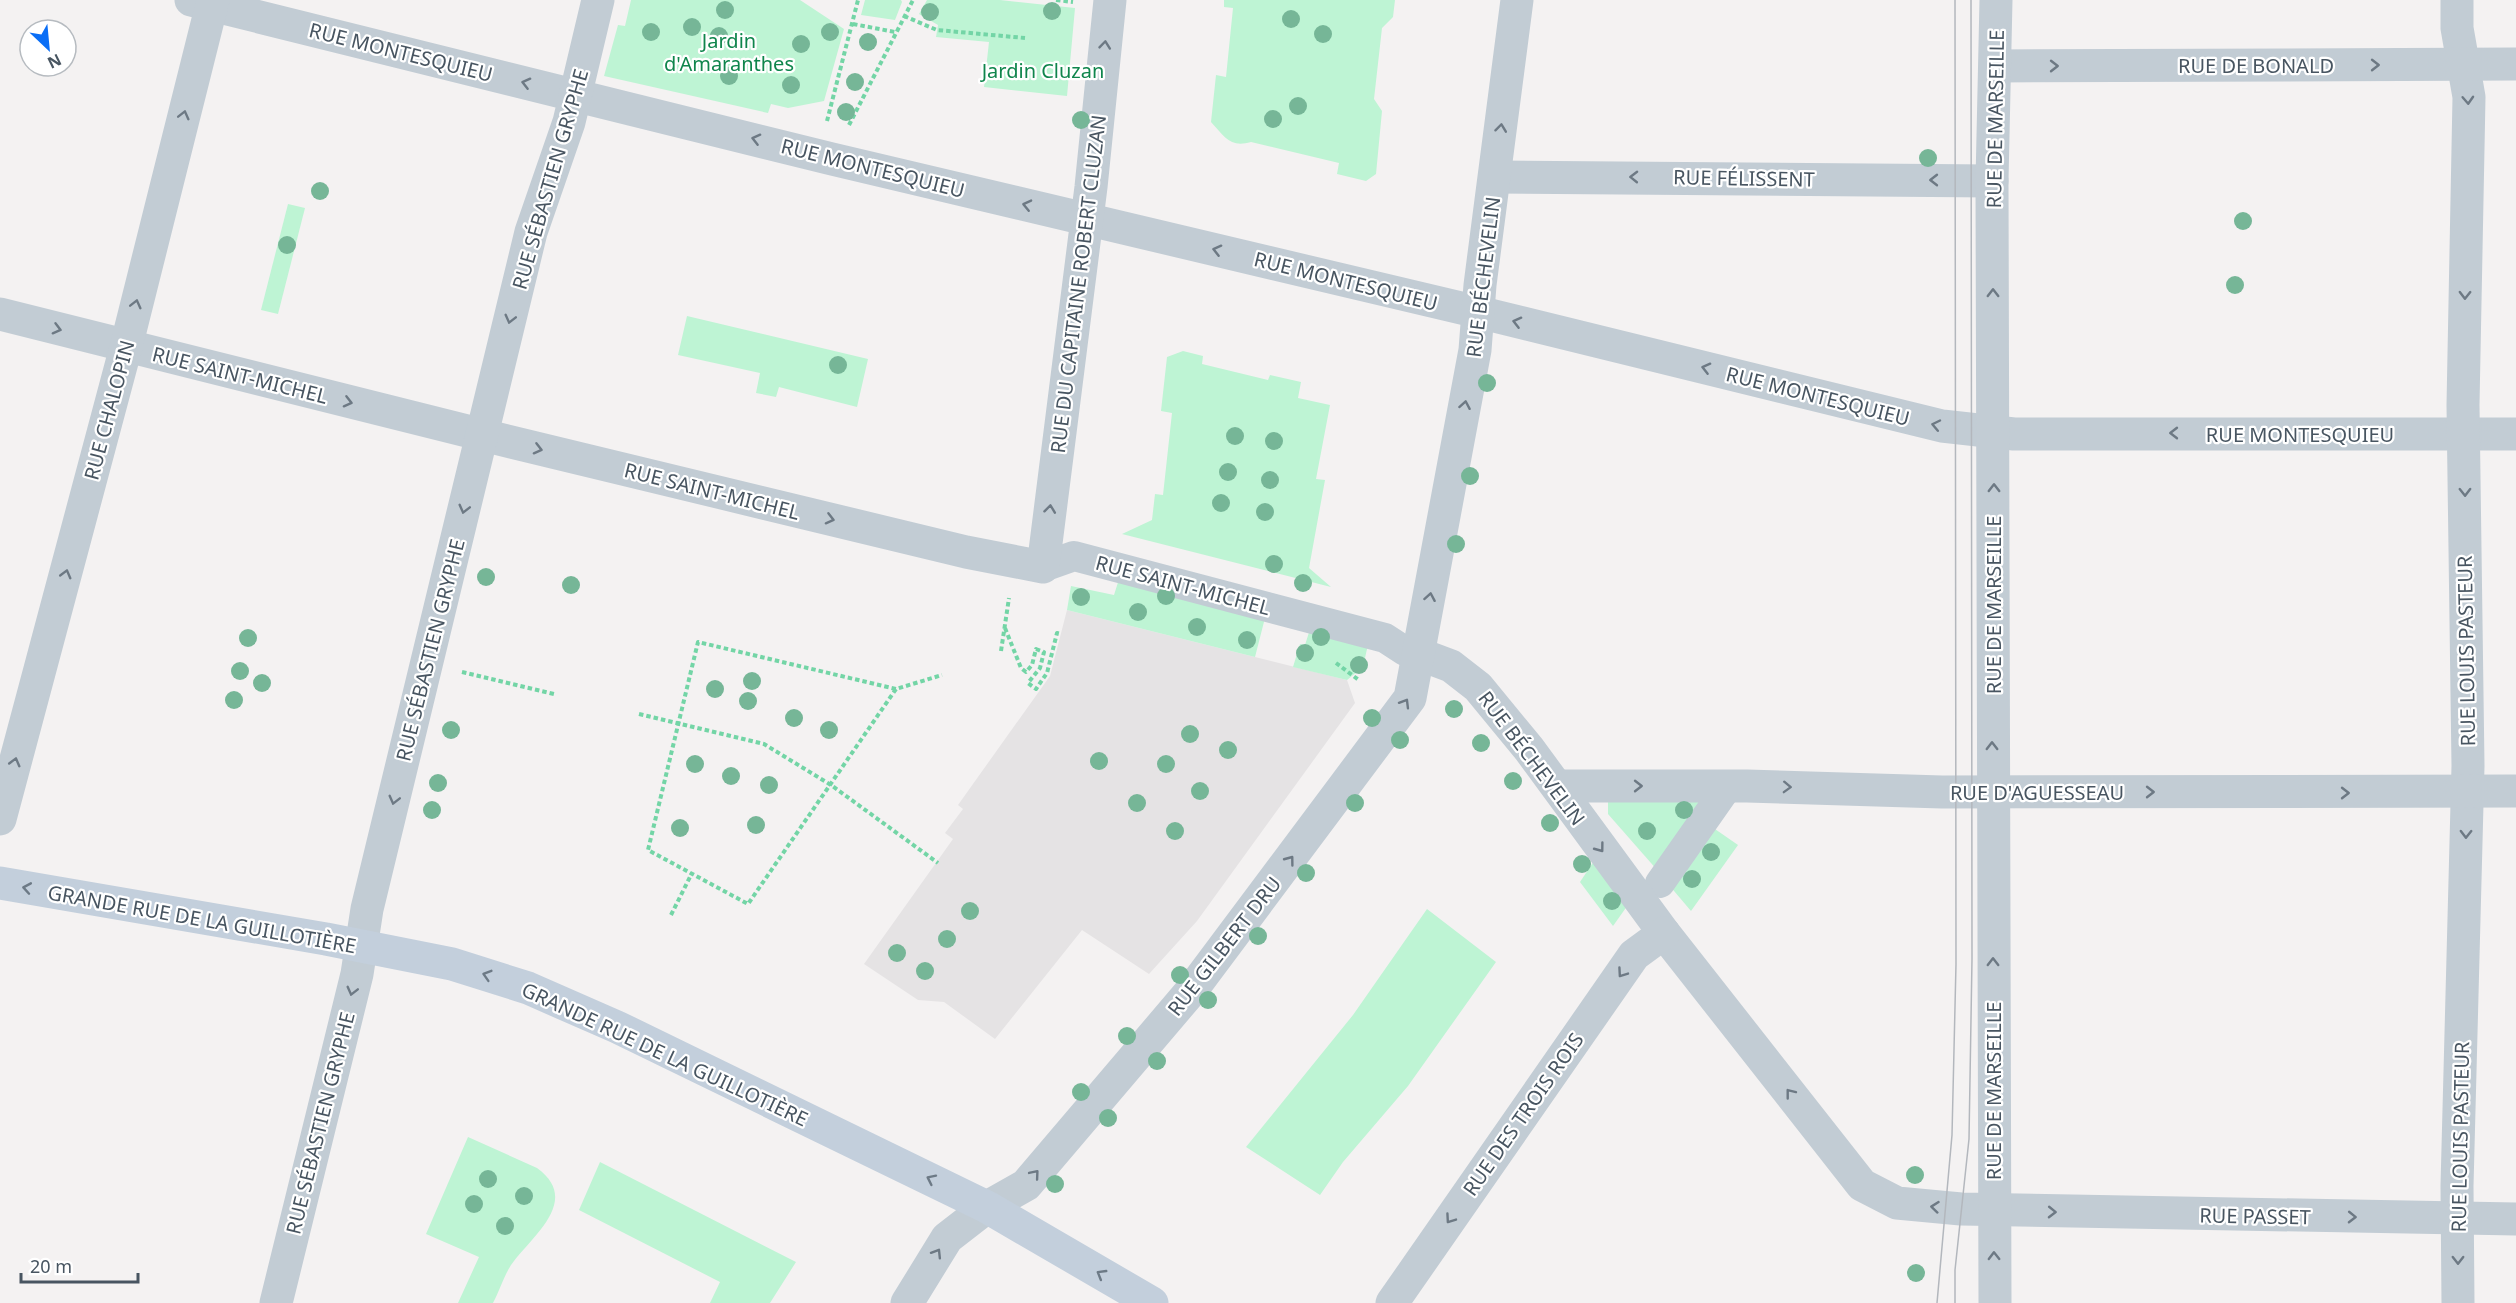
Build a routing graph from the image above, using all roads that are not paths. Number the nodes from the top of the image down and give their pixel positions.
1 (598, 0) edge
2 (1110, 0) edge
3 (1517, 0) edge
4 (1996, 0) edge
5 (2457, 0) edge
6 (205, 2) edge
7 (2516, 64) edge
8 (2463, 65) junction
9 (1996, 66) junction
10 (576, 95) junction
11 (1495, 177) junction
12 (1992, 181) junction
13 (1086, 219) junction
14 (1478, 312) junction
15 (0, 314) edge
16 (126, 347) junction
17 (1994, 433) junction
18 (2464, 434) junction
19 (2516, 434) edge
20 (482, 435) junction
21 (1043, 567) junction
22 (1419, 654) junction
23 (1558, 786) junction
24 (1728, 786) junction
25 (2516, 791) edge
26 (1992, 792) junction
27 (2467, 793) junction
28 (0, 819) edge
29 (0, 883) edge
30 (1660, 883) dead end
31 (1664, 933) junction
32 (361, 947) junction
33 (987, 1207) junction
34 (1994, 1210) junction
35 (2458, 1219) junction
36 (2516, 1219) edge
37 (276, 1303) edge
38 (907, 1303) edge
39 (1152, 1303) edge
40 (1392, 1303) edge
41 (1995, 1303) edge
42 (2458, 1303) edge

1 - 10 street, RUE SÉBASTIEN GRYPHE
13 -> 2 street, RUE DU CAPITAINE ROBERT CLUZAN
11 -> 3 street, RUE BÉCHEVELIN
4 - 9 street, RUE DE MARSEILLE
5 - 8 street, RUE LOUIS PASTEUR
10 -> 6 street, RUE MONTESQUIEU
16 -> 6 street, RUE CHALOPIN
7 - 8 street, RUE DE BONALD
9 -> 8 street, RUE DE BONALD
8 -> 18 street, RUE LOUIS PASTEUR
9 - 12 street, RUE DE MARSEILLE
13 -> 10 street, RUE MONTESQUIEU
10 -> 20 street, RUE SÉBASTIEN GRYPHE
12 -> 11 street, RUE FÉLISSENT
11 - 14 street, RUE BÉCHEVELIN
17 -> 12 street, RUE DE MARSEILLE
14 -> 13 street, RUE MONTESQUIEU
21 -> 13 street, RUE DU CAPITAINE ROBERT CLUZAN
17 -> 14 street, RUE MONTESQUIEU
22 -> 14 street, RUE BÉCHEVELIN
15 -> 16 street, RUE SAINT-MICHEL
16 -> 20 street, RUE SAINT-MICHEL
28 -> 16 street, RUE CHALOPIN
18 -> 17 street, RUE MONTESQUIEU
26 -> 17 street, RUE DE MARSEILLE
18 - 19 street, RUE MONTESQUIEU
18 -> 27 street, RUE LOUIS PASTEUR
20 -> 21 street, RUE SAINT-MICHEL
20 -> 32 street, RUE SÉBASTIEN GRYPHE
21 - 22 street, RUE SAINT-MICHEL
22 - 23 street, RUE BÉCHEVELIN
33 -> 22 street, RUE GILBERT DRU
23 -> 24 street, RUE D'AGUESSEAU
23 -> 31 street, RUE BÉCHEVELIN
24 -> 26 street, RUE D'AGUESSEAU
24 - 30 street
25 - 27 street, RUE D'AGUESSEAU
26 -> 27 street, RUE D'AGUESSEAU
34 -> 26 street, RUE DE MARSEILLE
27 -> 35 street, RUE LOUIS PASTEUR
32 -> 29 main road, GRANDE RUE DE LA GUILLOTIÈRE
34 -> 31 street, RUE BÉCHEVELIN
31 -> 40 street, RUE DES TROIS ROIS
33 -> 32 main road, GRANDE RUE DE LA GUILLOTIÈRE
32 -> 37 street, RUE SÉBASTIEN GRYPHE
38 -> 33 street, RUE GILBERT DRU
39 -> 33 main road, GRANDE RUE DE LA GUILLOTIÈRE
34 -> 35 street, RUE PASSET
41 -> 34 street, RUE DE MARSEILLE
35 - 36 street, RUE PASSET
35 -> 42 street, RUE LOUIS PASTEUR

